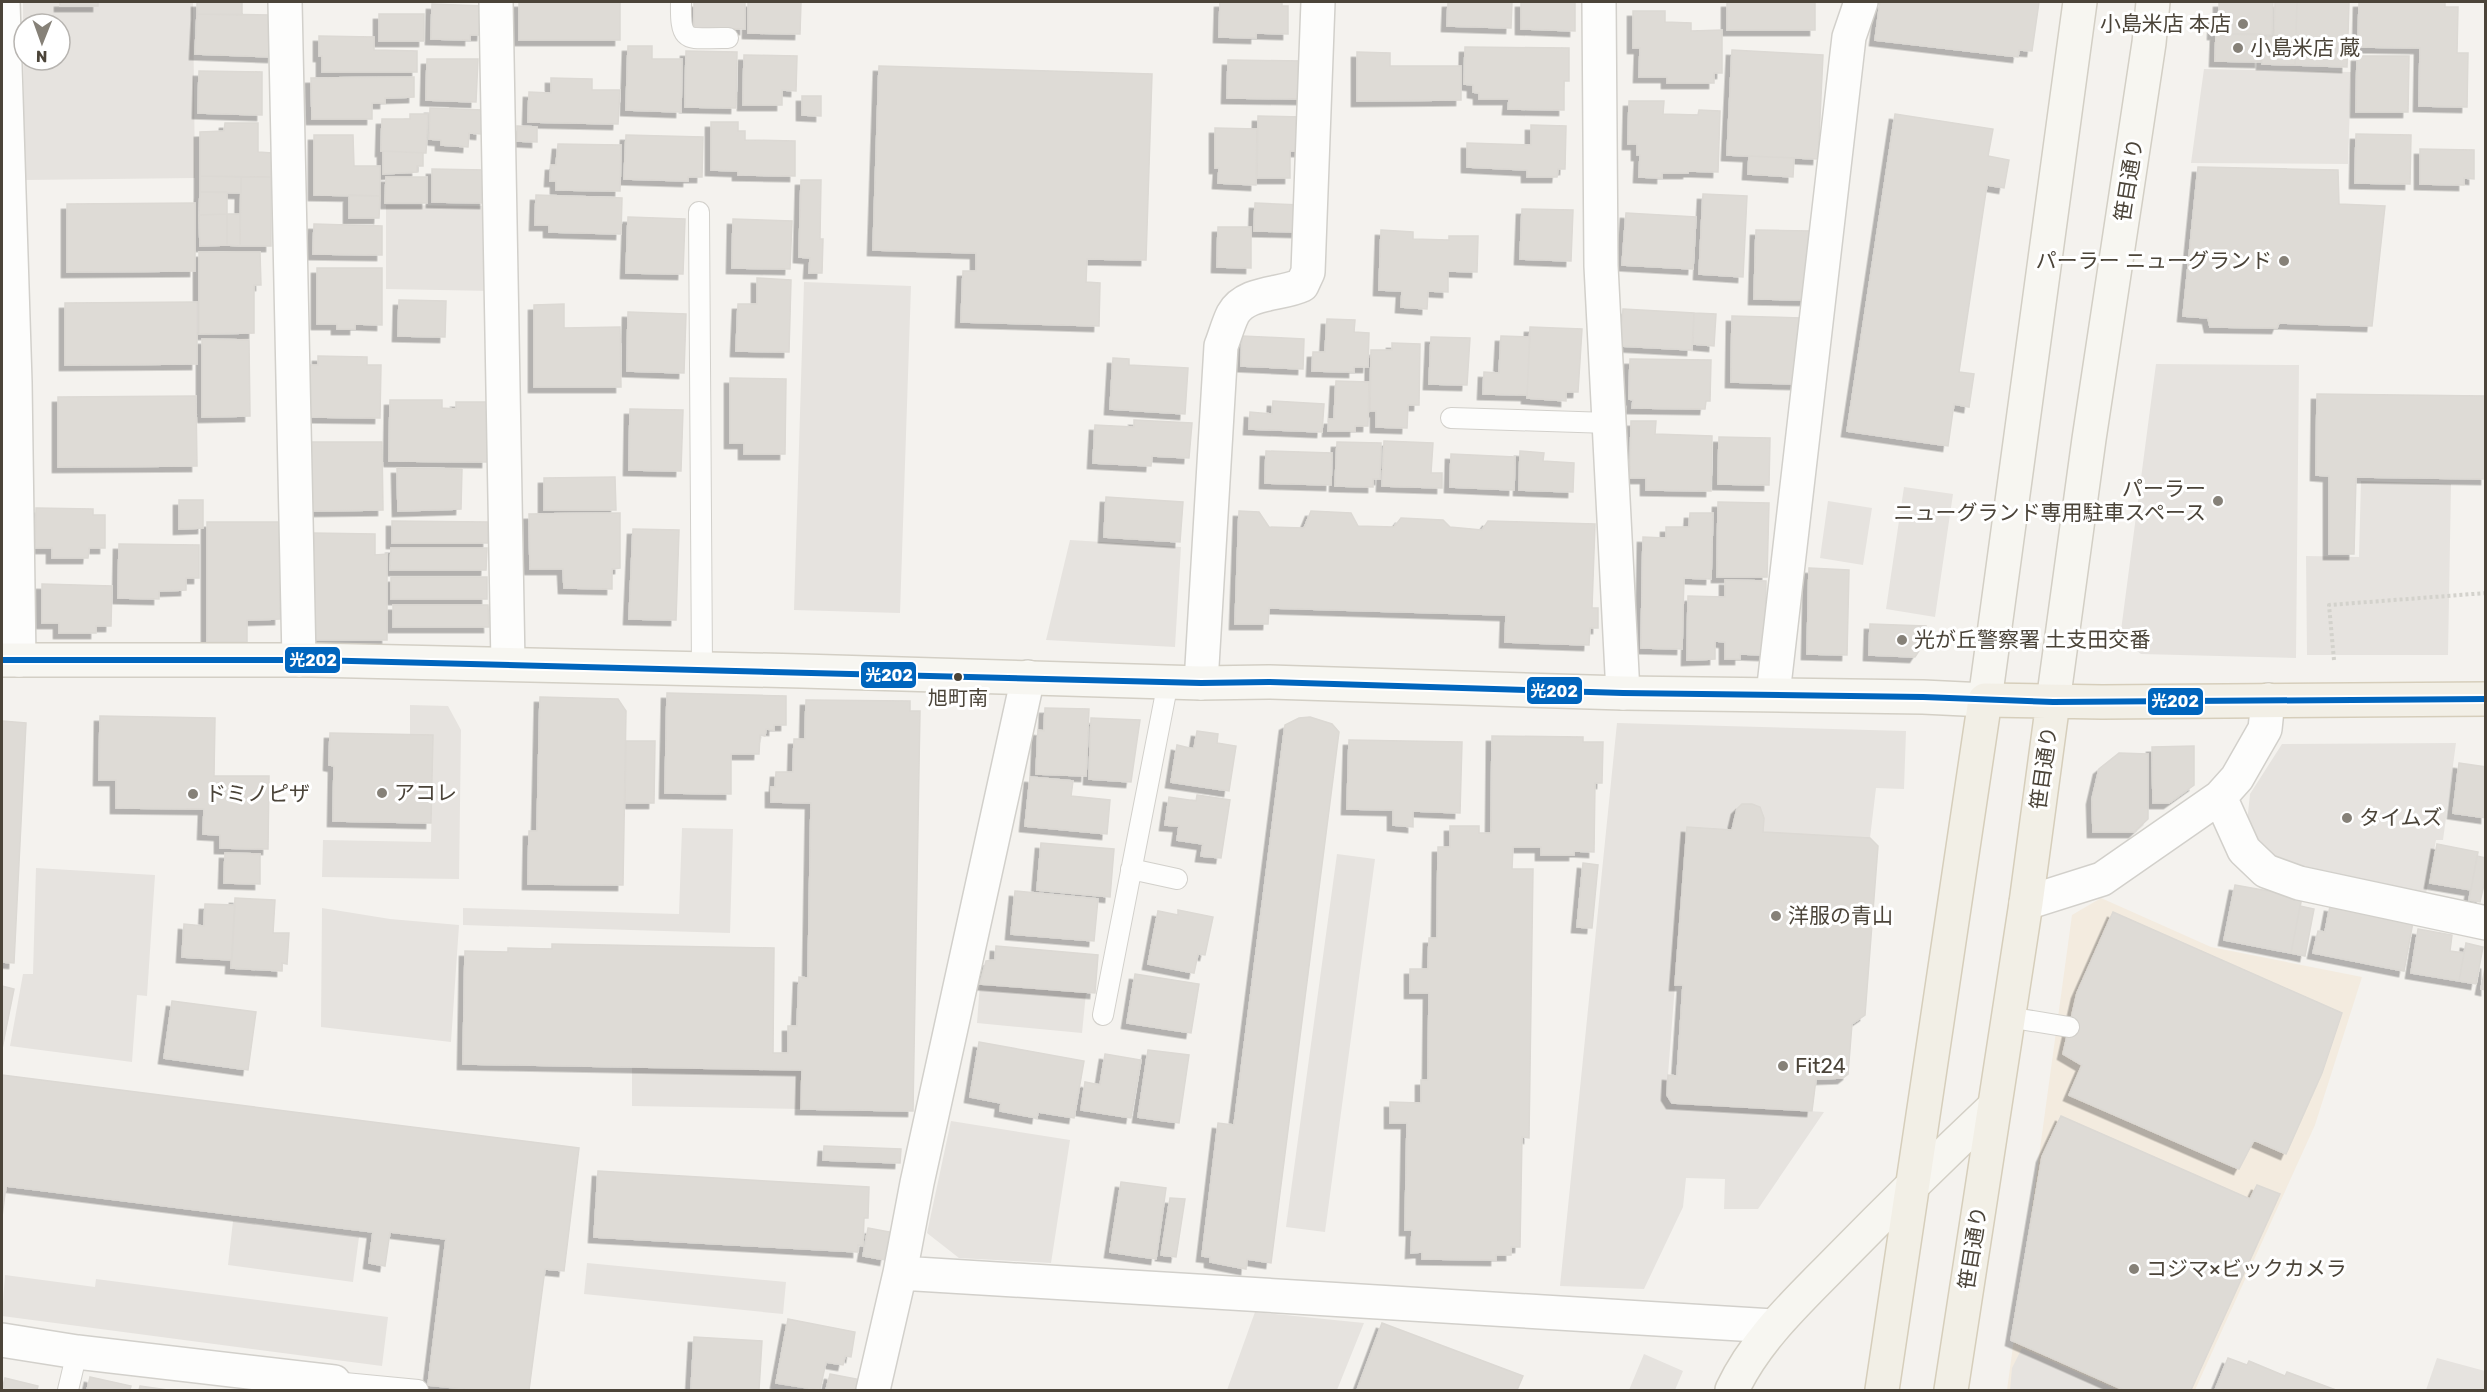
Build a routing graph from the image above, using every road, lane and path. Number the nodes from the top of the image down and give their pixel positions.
1 (285, 2) edge
2 (496, 2) edge
3 (681, 2) edge
4 (1318, 2) edge
5 (1599, 2) edge
6 (1861, 2) edge
7 (2080, 2) edge
8 (2153, 2) edge
9 (3, 13) edge
10 (728, 38) dead end
11 (6, 200) edge
12 (699, 212) dead end
13 (8, 382) edge
14 (1451, 418) dead end
15 (1609, 423) junction
16 (2486, 593) edge
17 (10, 660) edge
18 (299, 660) junction
19 (508, 664) junction
20 (702, 668) junction
21 (2334, 669) dead end
22 (1028, 677) junction
23 (1168, 682) junction
24 (1201, 683) junction
25 (1623, 693) junction
26 (1773, 694) junction
27 (2486, 699) edge
28 (1985, 700) junction
29 (2268, 700) junction
30 (2053, 702) junction
31 (2220, 797) junction
32 (1131, 869) junction
33 (1177, 879) dead end
34 (2026, 903) junction
35 (2486, 923) edge
36 (1103, 1015) dead end
37 (2008, 1017) junction
38 (2069, 1027) dead end
39 (1994, 1107) junction
40 (1914, 1183) junction
41 (900, 1273) junction
42 (1773, 1326) junction
43 (2, 1341) edge
44 (76, 1352) junction
45 (334, 1386) edge
46 (68, 1390) edge
47 (418, 1390) edge
48 (873, 1390) edge
49 (1732, 1390) edge
50 (1882, 1390) edge
51 (1951, 1390) edge

1 - 18 street
2 - 19 street
3 - 10 lane
4 - 24 street
5 - 15 street
6 - 26 street
7 - 28 street
8 - 30 street, 笹目通り
9 - 11 street
11 - 13 street
12 - 20 lane
13 - 17 street
14 - 15 lane
15 - 25 street
16 - 21 path
17 - 18 street
18 - 19 street
19 - 20 street
20 - 22 street
22 - 23 street
22 - 41 street
23 - 24 street
23 - 32 lane
24 - 25 street
25 - 26 street
26 - 28 street
27 - 29 main road
28 - 30 main road
28 - 40 main road
29 - 30 main road
29 - 31 street
30 - 34 main road, 笹目通り
31 - 34 street
31 - 35 street
32 - 33 lane
32 - 36 lane
34 - 37 main road, 笹目通り
37 - 38 lane
37 - 39 main road, 笹目通り
39 - 40 street
39 - 51 main road, 笹目通り
40 - 42 street
40 - 50 main road
41 - 42 street
41 - 48 street
42 - 49 street
43 - 44 street
44 - 45 street
44 - 46 lane
45 - 47 lane

